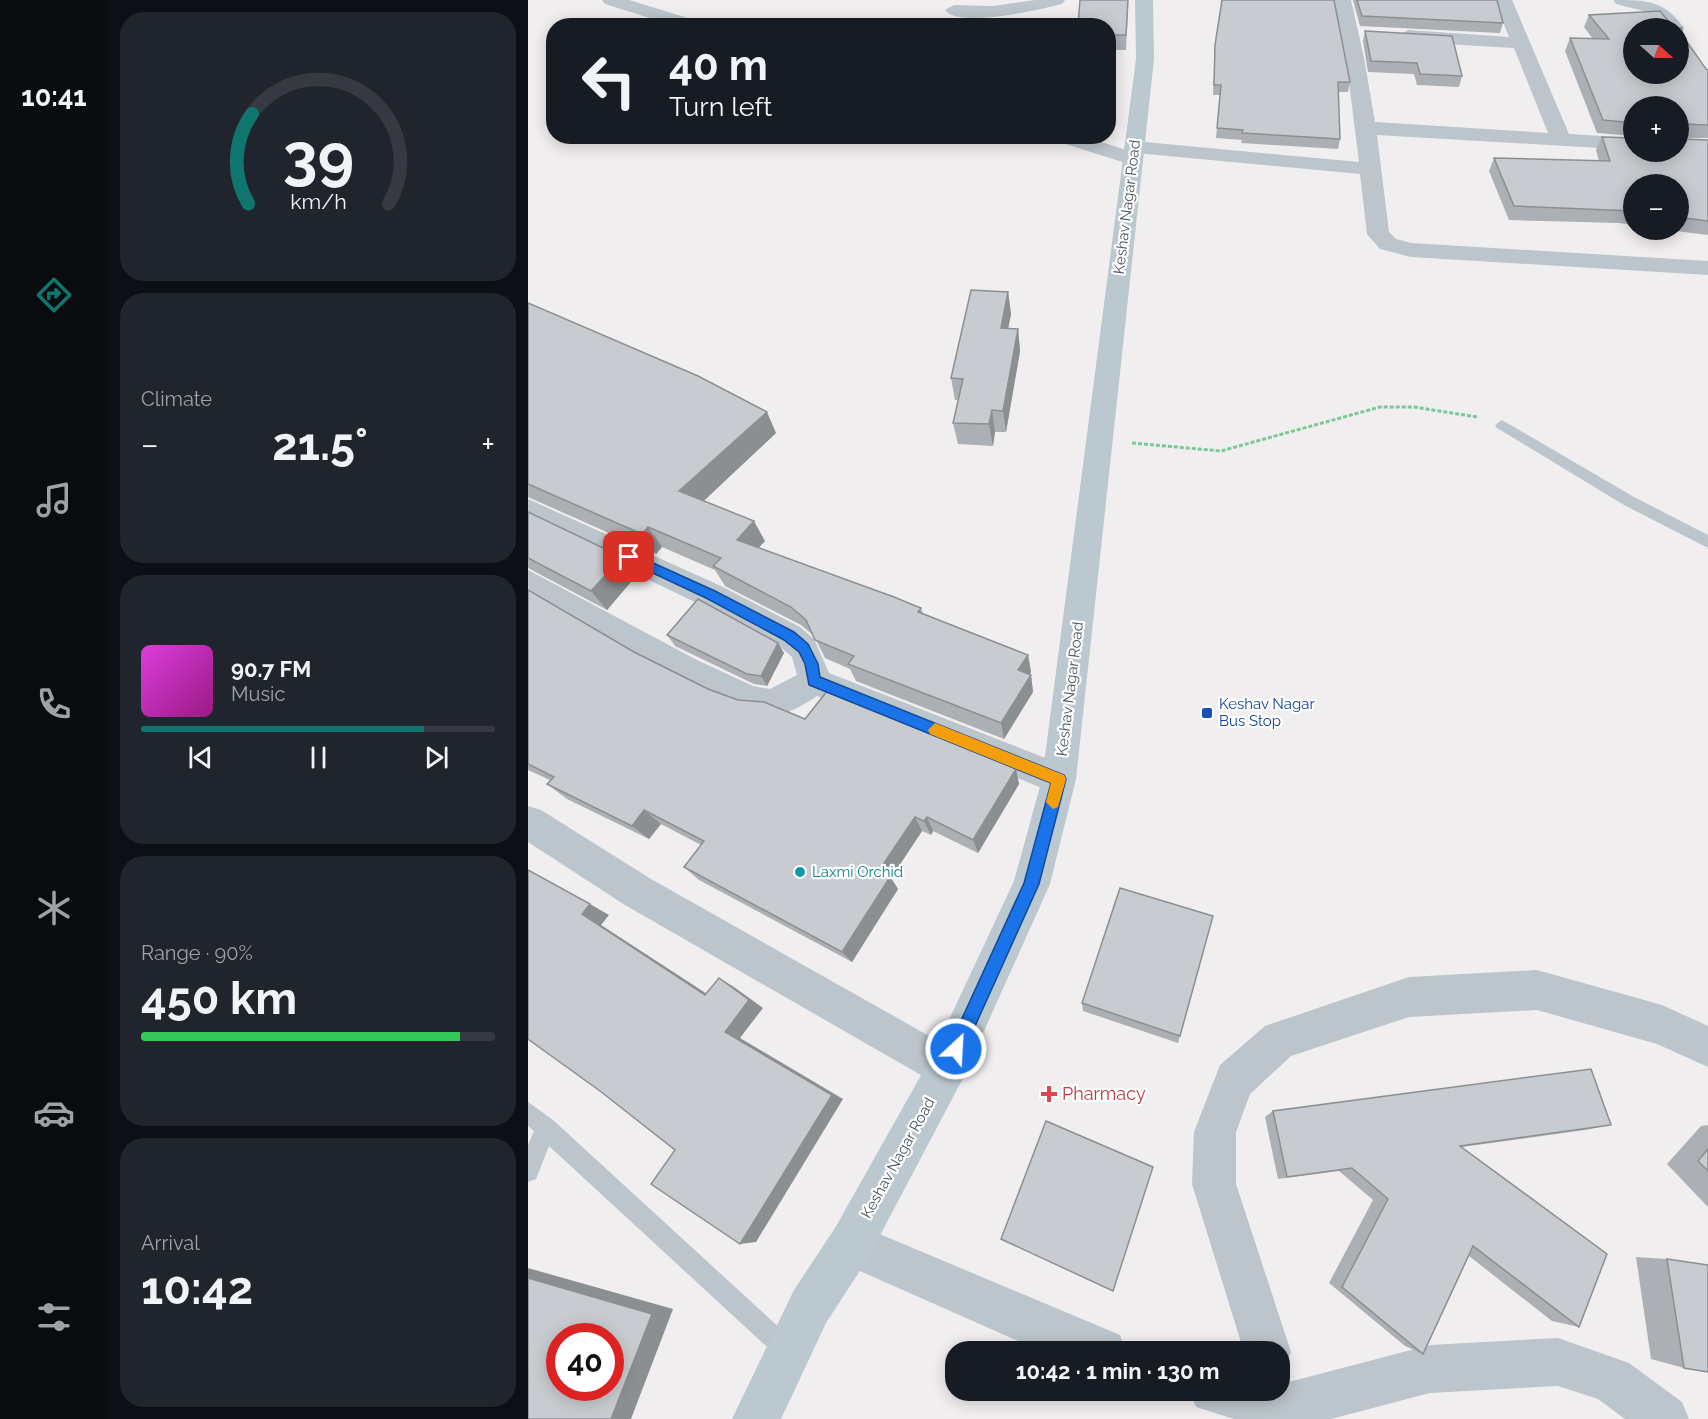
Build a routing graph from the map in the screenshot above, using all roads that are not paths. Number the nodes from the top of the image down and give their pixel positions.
1 (611, 0) edge
2 (1056, 0) edge
3 (1144, 0) edge
4 (1342, 0) edge
5 (1503, 0) edge
6 (1622, 0) edge
7 (954, 10) dead end
8 (669, 18) edge
9 (1666, 18) edge
10 (1393, 35) edge
11 (1520, 43) junction
12 (1367, 128) junction
13 (1561, 139) junction
14 (1623, 143) edge
15 (1094, 144) edge
16 (1133, 153) junction
17 (1370, 169) junction
18 (1708, 268) edge
19 (1502, 425) road end
20 (528, 510) edge
21 (1708, 542) edge
22 (528, 582) edge
23 (814, 681) junction
24 (1059, 779) junction
25 (528, 822) edge
26 (1708, 1047) edge
27 (947, 1068) junction
28 (528, 1112) edge
29 (546, 1127) junction
30 (528, 1170) edge
31 (851, 1244) junction
32 (1075, 1341) edge
33 (1264, 1341) edge
34 (787, 1350) junction
35 (1265, 1401) edge
36 (1288, 1406) edge
37 (756, 1419) edge
38 (1665, 1419) edge

1 - 8 street
2 - 7 street
3 - 16 street, Keshav Nagar Road
4 - 12 street
5 - 11 street
6 - 9 street
10 - 11 street
11 - 13 street
12 - 13 street
12 - 17 street
13 - 14 street
15 - 16 street
16 - 17 street
16 - 24 street, Keshav Nagar Road
17 - 18 street
19 - 21 lane
20 - 23 street
22 - 23 street
23 - 24 street
24 - 27 street, Keshav Nagar Road
25 - 27 street
26 - 33 street
27 - 31 street, Keshav Nagar Road
28 - 29 lane
29 - 30 lane
29 - 34 lane
31 - 32 street
31 - 34 street, Keshav Nagar Road
34 - 37 street, Keshav Nagar Road
35 - 36 street
36 - 38 street

